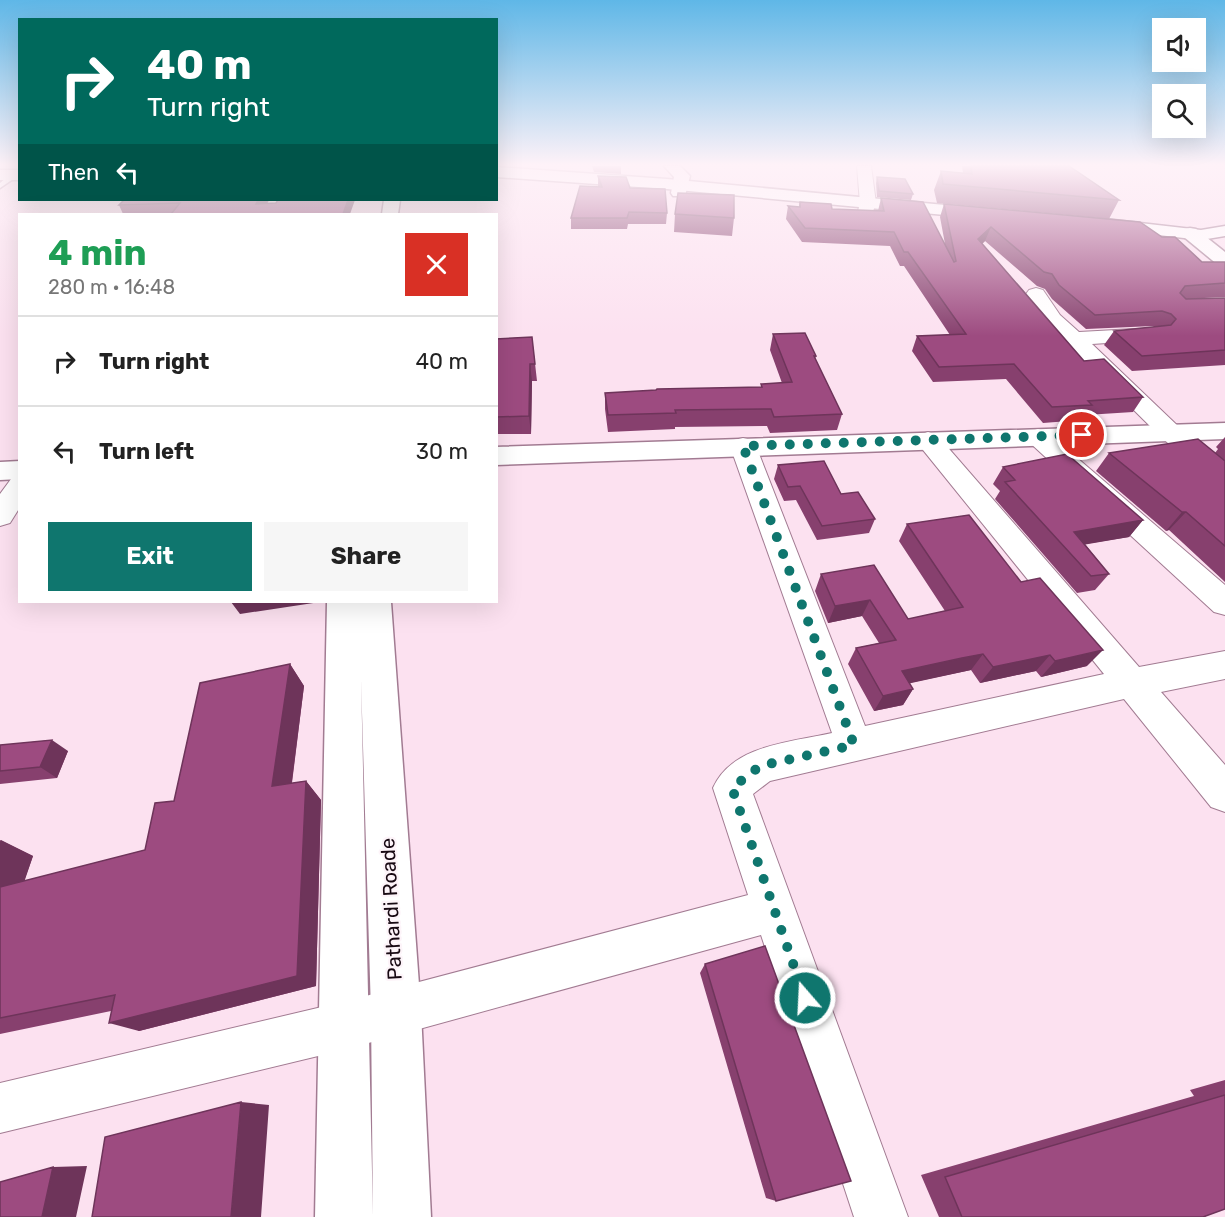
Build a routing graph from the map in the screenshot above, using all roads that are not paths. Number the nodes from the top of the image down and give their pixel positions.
1 (1088, 227) edge
2 (1225, 231) edge
3 (1195, 235) junction
4 (1221, 254) edge
5 (1036, 294) dead end
6 (1153, 334) edge
7 (1074, 339) junction
8 (1225, 431) edge
9 (1171, 433) junction
10 (1038, 437) junction
11 (928, 440) junction
12 (743, 446) junction
13 (498, 456) edge
14 (18, 470) edge
15 (0, 471) edge
16 (1225, 477) edge
17 (18, 488) edge
18 (0, 516) edge
19 (343, 603) edge
20 (375, 603) edge
21 (1225, 603) edge
22 (1225, 665) edge
23 (1130, 683) junction
24 (854, 745) junction
25 (1225, 794) edge
26 (774, 910) junction
27 (396, 1012) junction
28 (343, 1026) junction
29 (0, 1108) edge
30 (344, 1217) edge
31 (402, 1217) edge
32 (881, 1217) edge

1 - 3 street
2 - 3 street
3 - 4 street
5 - 7 street
6 - 7 street
7 - 9 street
8 - 9 street
9 - 10 street
9 - 16 street
10 - 11 street
10 - 21 street
11 - 12 street
11 - 23 street
12 - 13 street
12 - 24 street
14 - 15 street
17 - 18 street
19 - 28 street
20 - 27 street, Pathardi Roade
22 - 23 street
23 - 24 street
23 - 25 street
24 - 26 street
26 - 27 street
26 - 32 street
27 - 28 street
27 - 31 street, Pathardi Roade
28 - 29 street
28 - 30 street

